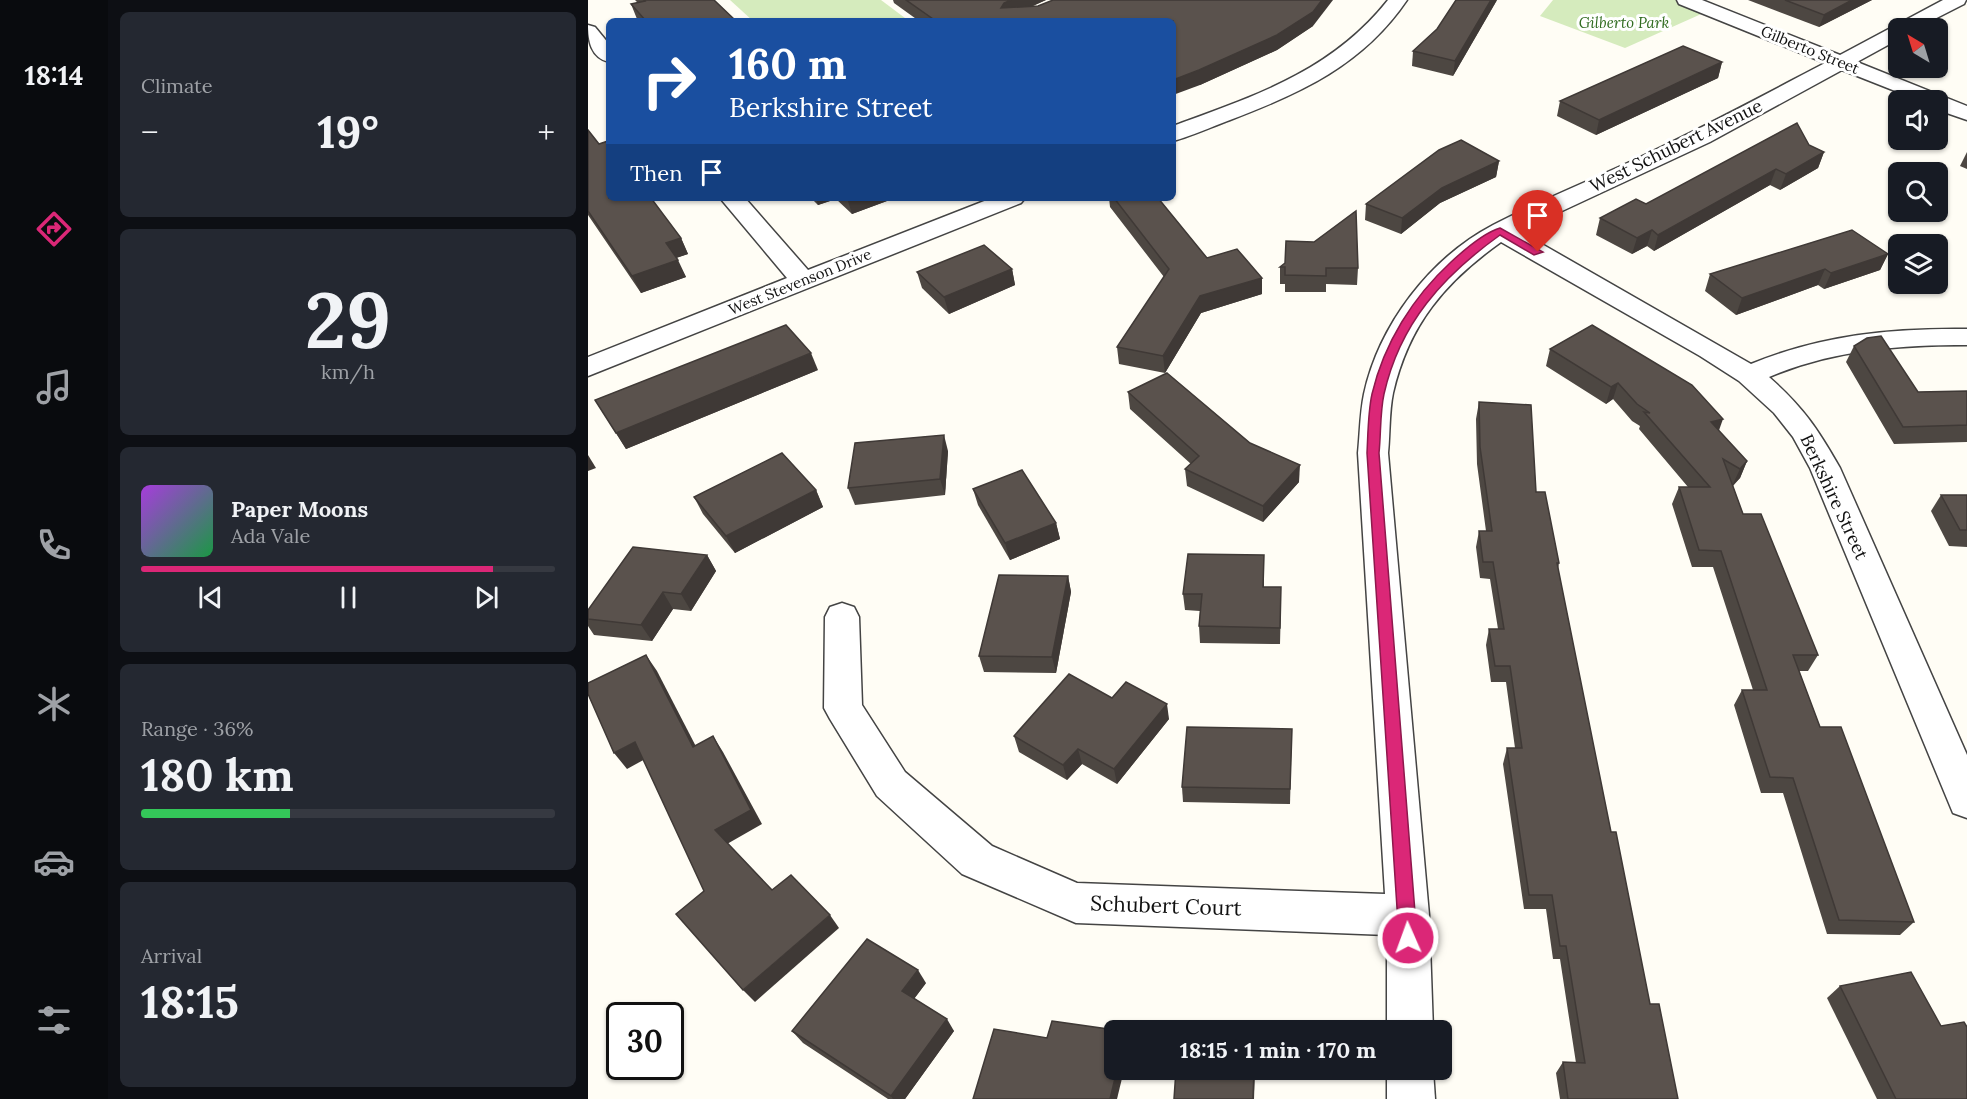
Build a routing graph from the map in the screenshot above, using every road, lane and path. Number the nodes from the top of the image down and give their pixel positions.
1 (1398, 0) edge
2 (1686, 0) edge
3 (1957, 0) edge
4 (1923, 18) edge
5 (588, 32) edge
6 (1888, 37) edge
7 (606, 53) edge
8 (1840, 62) junction
9 (1909, 90) edge
10 (1948, 106) edge
11 (1967, 114) edge
12 (1176, 133) edge
13 (735, 201) edge
14 (1005, 201) edge
15 (1500, 231) junction
16 (803, 281) junction
17 (1967, 337) edge
18 (588, 367) edge
19 (1749, 375) junction
20 (842, 617) dead end
21 (1967, 800) edge
22 (1408, 915) junction
23 (1410, 1020) edge
24 (1410, 1080) edge
25 (1411, 1099) edge

1 - 12 street
2 - 8 street, Gilberto Street
3 - 4 street, West Schubert Avenue
5 - 7 street
6 - 8 street, West Schubert Avenue
8 - 9 street, Gilberto Street
8 - 15 street, West Schubert Avenue
10 - 11 street, Gilberto Street
13 - 16 street
14 - 16 street, West Stevenson Drive
15 - 19 street, Berkshire Street
15 - 22 street, West Schubert Avenue
16 - 18 street, West Stevenson Drive
17 - 19 street
19 - 21 street, Berkshire Street
20 - 22 street, Schubert Court
22 - 23 street, West Schubert Avenue
24 - 25 street

